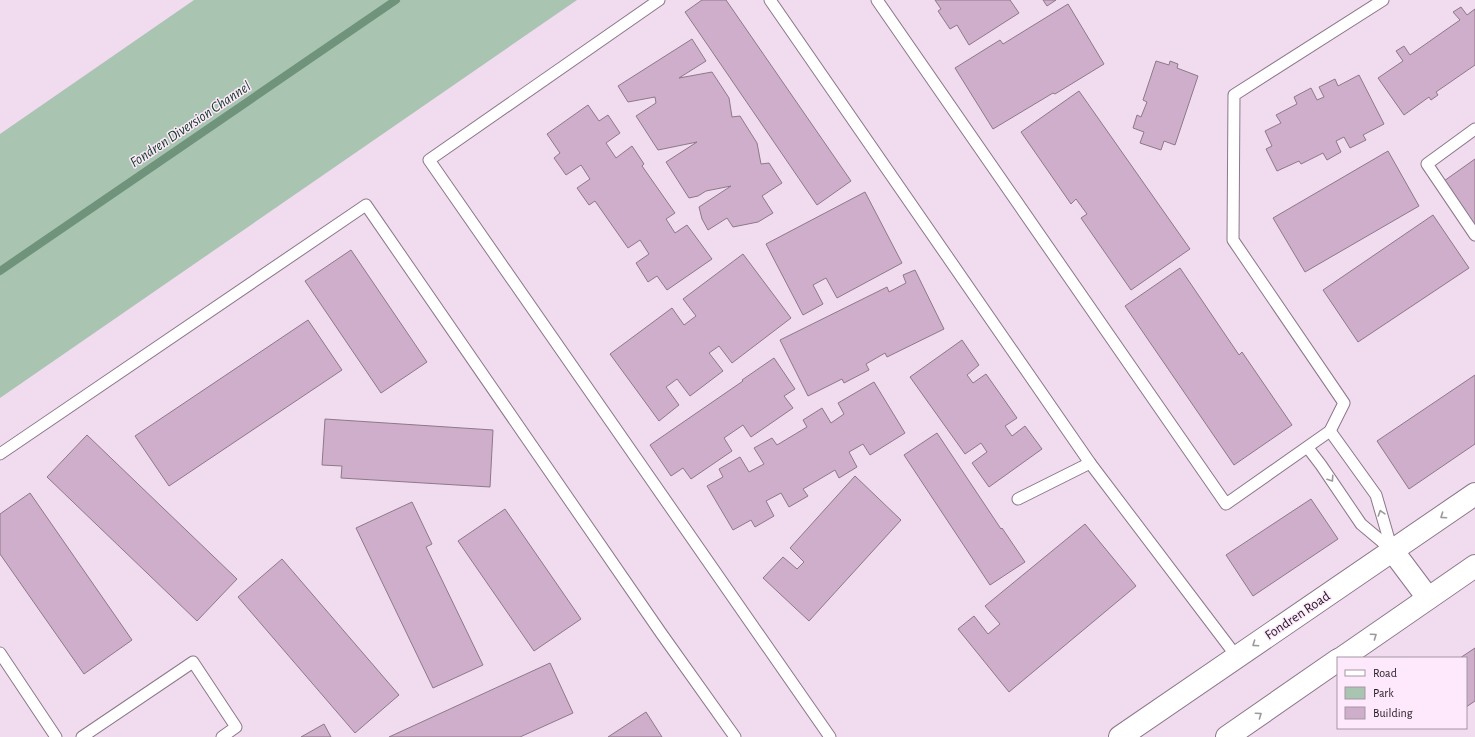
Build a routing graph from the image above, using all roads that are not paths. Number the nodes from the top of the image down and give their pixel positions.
1 (659, 0) edge
2 (770, 0) edge
3 (877, 0) edge
4 (1378, 1) edge
5 (1475, 129) edge
6 (1475, 235) edge
7 (1330, 431) junction
8 (1308, 448) junction
9 (0, 454) edge
10 (1090, 462) junction
11 (1475, 494) edge
12 (1018, 499) dead end
13 (1392, 550) junction
14 (1475, 566) edge
15 (1428, 598) junction
16 (0, 652) edge
17 (1237, 657) junction
18 (1343, 657) edge
19 (1337, 661) edge
20 (1131, 734) edge
21 (56, 737) edge
22 (82, 737) edge
23 (222, 737) edge
24 (735, 737) edge
25 (830, 737) edge
26 (1227, 737) edge

1 - 25 lane
2 - 10 lane
3 - 8 lane
4 - 7 lane
5 - 6 lane
7 - 8 lane
13 -> 7 lane
8 -> 13 lane
9 - 24 lane
10 - 12 lane
10 - 17 lane
11 -> 13 main road, Fondren Road
13 - 15 main road
13 -> 17 main road, Fondren Road
14 - 15 main road
18 -> 15 main road
16 - 21 lane
17 - 20 main road, Fondren Road
26 -> 19 main road
22 - 23 lane

